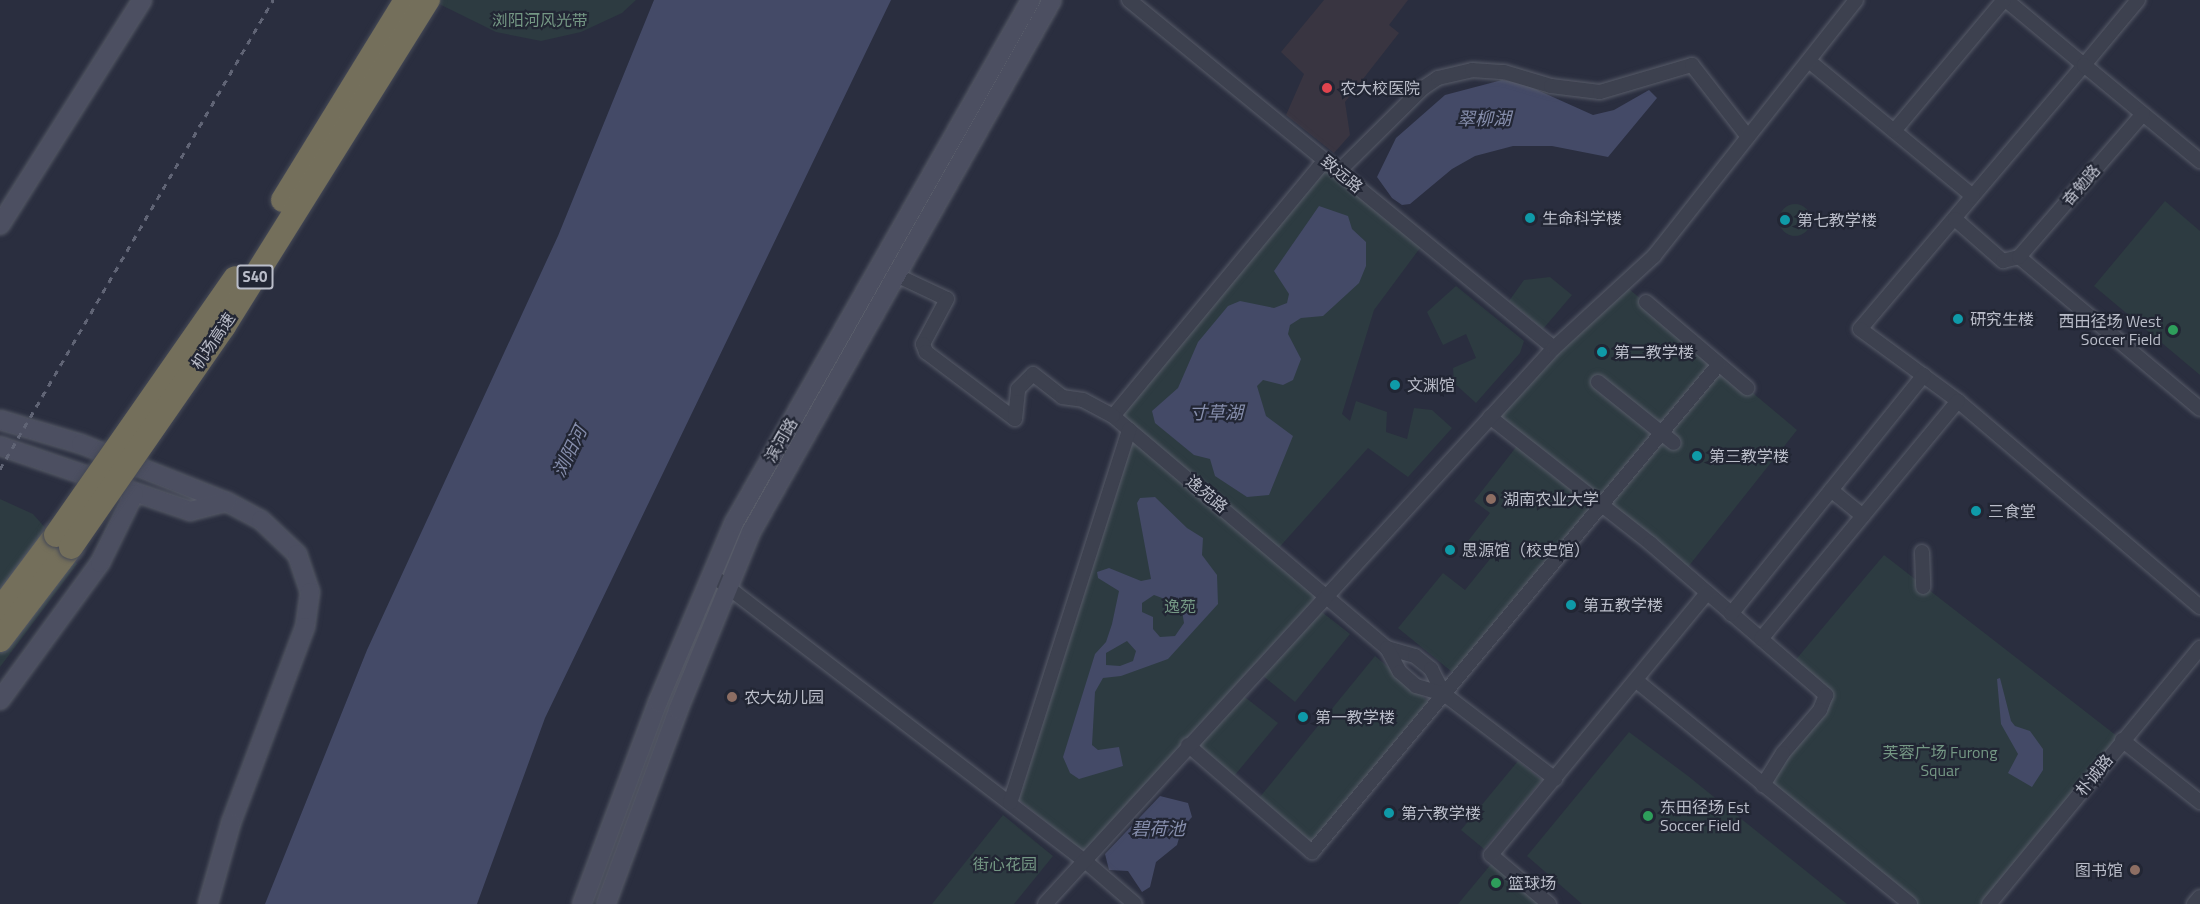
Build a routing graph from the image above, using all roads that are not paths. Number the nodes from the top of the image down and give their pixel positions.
1 (142, 0) edge
2 (406, 0) edge
3 (428, 0) edge
4 (1031, 0) edge
5 (1052, 0) edge
6 (1129, 0) edge
7 (1856, 0) edge
8 (2005, 0) edge
9 (2138, 0) edge
10 (1809, 61) junction
11 (2084, 65) junction
12 (2143, 114) junction
13 (1894, 131) junction
14 (1748, 137) junction
15 (1324, 160) junction
16 (2200, 161) edge
17 (1339, 171) junction
18 (1973, 196) junction
19 (1955, 219) junction
20 (0, 225) edge
21 (2019, 257) junction
22 (896, 275) junction
23 (1646, 302) dead end
24 (1554, 348) junction
25 (1719, 364) junction
26 (1924, 375) junction
27 (1598, 382) dead end
28 (1747, 388) dead end
29 (1958, 401) junction
30 (2200, 409) edge
31 (1113, 416) junction
32 (1490, 417) junction
33 (0, 420) edge
34 (1129, 429) junction
35 (1662, 434) junction
36 (1674, 443) dead end
37 (0, 446) edge
38 (1831, 490) junction
39 (134, 494) junction
40 (227, 502) junction
41 (1602, 506) junction
42 (1863, 516) junction
43 (64, 541) junction
44 (1922, 552) dead end
45 (712, 575) junction
46 (728, 586) junction
47 (1923, 587) dead end
48 (1326, 593) junction
49 (1707, 593) junction
50 (2200, 607) edge
51 (0, 610) edge
52 (1731, 614) junction
53 (1761, 639) junction
54 (0, 640) edge
55 (1387, 648) junction
56 (2200, 648) edge
57 (1638, 682) junction
58 (1444, 694) junction
59 (0, 700) edge
60 (2122, 740) junction
61 (1188, 745) junction
62 (1555, 778) junction
63 (1763, 785) junction
64 (2200, 802) edge
65 (1010, 803) junction
66 (1084, 860) junction
67 (2200, 897) edge
68 (208, 904) edge
69 (582, 904) edge
70 (606, 904) edge
71 (1045, 904) edge
72 (1135, 904) edge
73 (1549, 904) edge
74 (1910, 904) edge
75 (1989, 904) edge
76 (2194, 904) edge

1 - 20 main road
2 - 43 highway, 机场高速 / S40, bridge
3 - 43 highway, 机场高速 / S40, bridge
4 - 45 main road, 滨河路
5 - 22 main road, 滨河路
6 - 15 street, 致远路
7 - 10 street
8 - 11 street
8 - 13 street
9 - 11 street
10 - 13 street
10 - 14 street
11 - 12 street
11 - 18 street
12 - 16 street
12 - 21 street, 奋勉路
13 - 18 street
14 - 17 street
14 - 24 street
15 - 17 street, 致远路
15 - 31 street
17 - 24 street, 致远路
18 - 19 street
19 - 21 street
19 - 26 street
21 - 30 street
22 - 31 street, 逸苑路
22 - 46 main road, 滨河路
23 - 25 street
24 - 32 street
25 - 28 street
25 - 35 street
26 - 29 street
26 - 38 street
27 - 35 street
29 - 42 street
29 - 50 street
31 - 34 street, 逸苑路
32 - 41 street
32 - 48 street
33 - 40 main road
34 - 48 street, 逸苑路
34 - 65 street
35 - 36 street
35 - 41 street
37 - 39 main road
38 - 42 street
38 - 52 street
39 - 40 main road
39 - 59 main road
40 - 68 main road
41 - 49 street
41 - 58 street
42 - 53 street
43 - 51 highway, 机场高速 / S40
43 - 54 highway, 机场高速 / S40
44 - 47 street
45 - 46 street
45 - 69 main road, 滨河路
46 - 65 street
46 - 70 main road, 滨河路
48 - 55 street, 逸苑路
48 - 61 street
49 - 52 street
49 - 57 street
52 - 53 street
53 - 63 street
55 - 58 street
55 - 58 street, 逸苑路
56 - 60 street, 朴诚路
57 - 62 street
57 - 63 street
58 - 61 street
58 - 62 street, 逸苑路
60 - 64 street
60 - 75 street, 朴诚路
61 - 66 street
62 - 73 street
63 - 74 street
65 - 66 street
66 - 71 street
66 - 72 street
67 - 76 street

